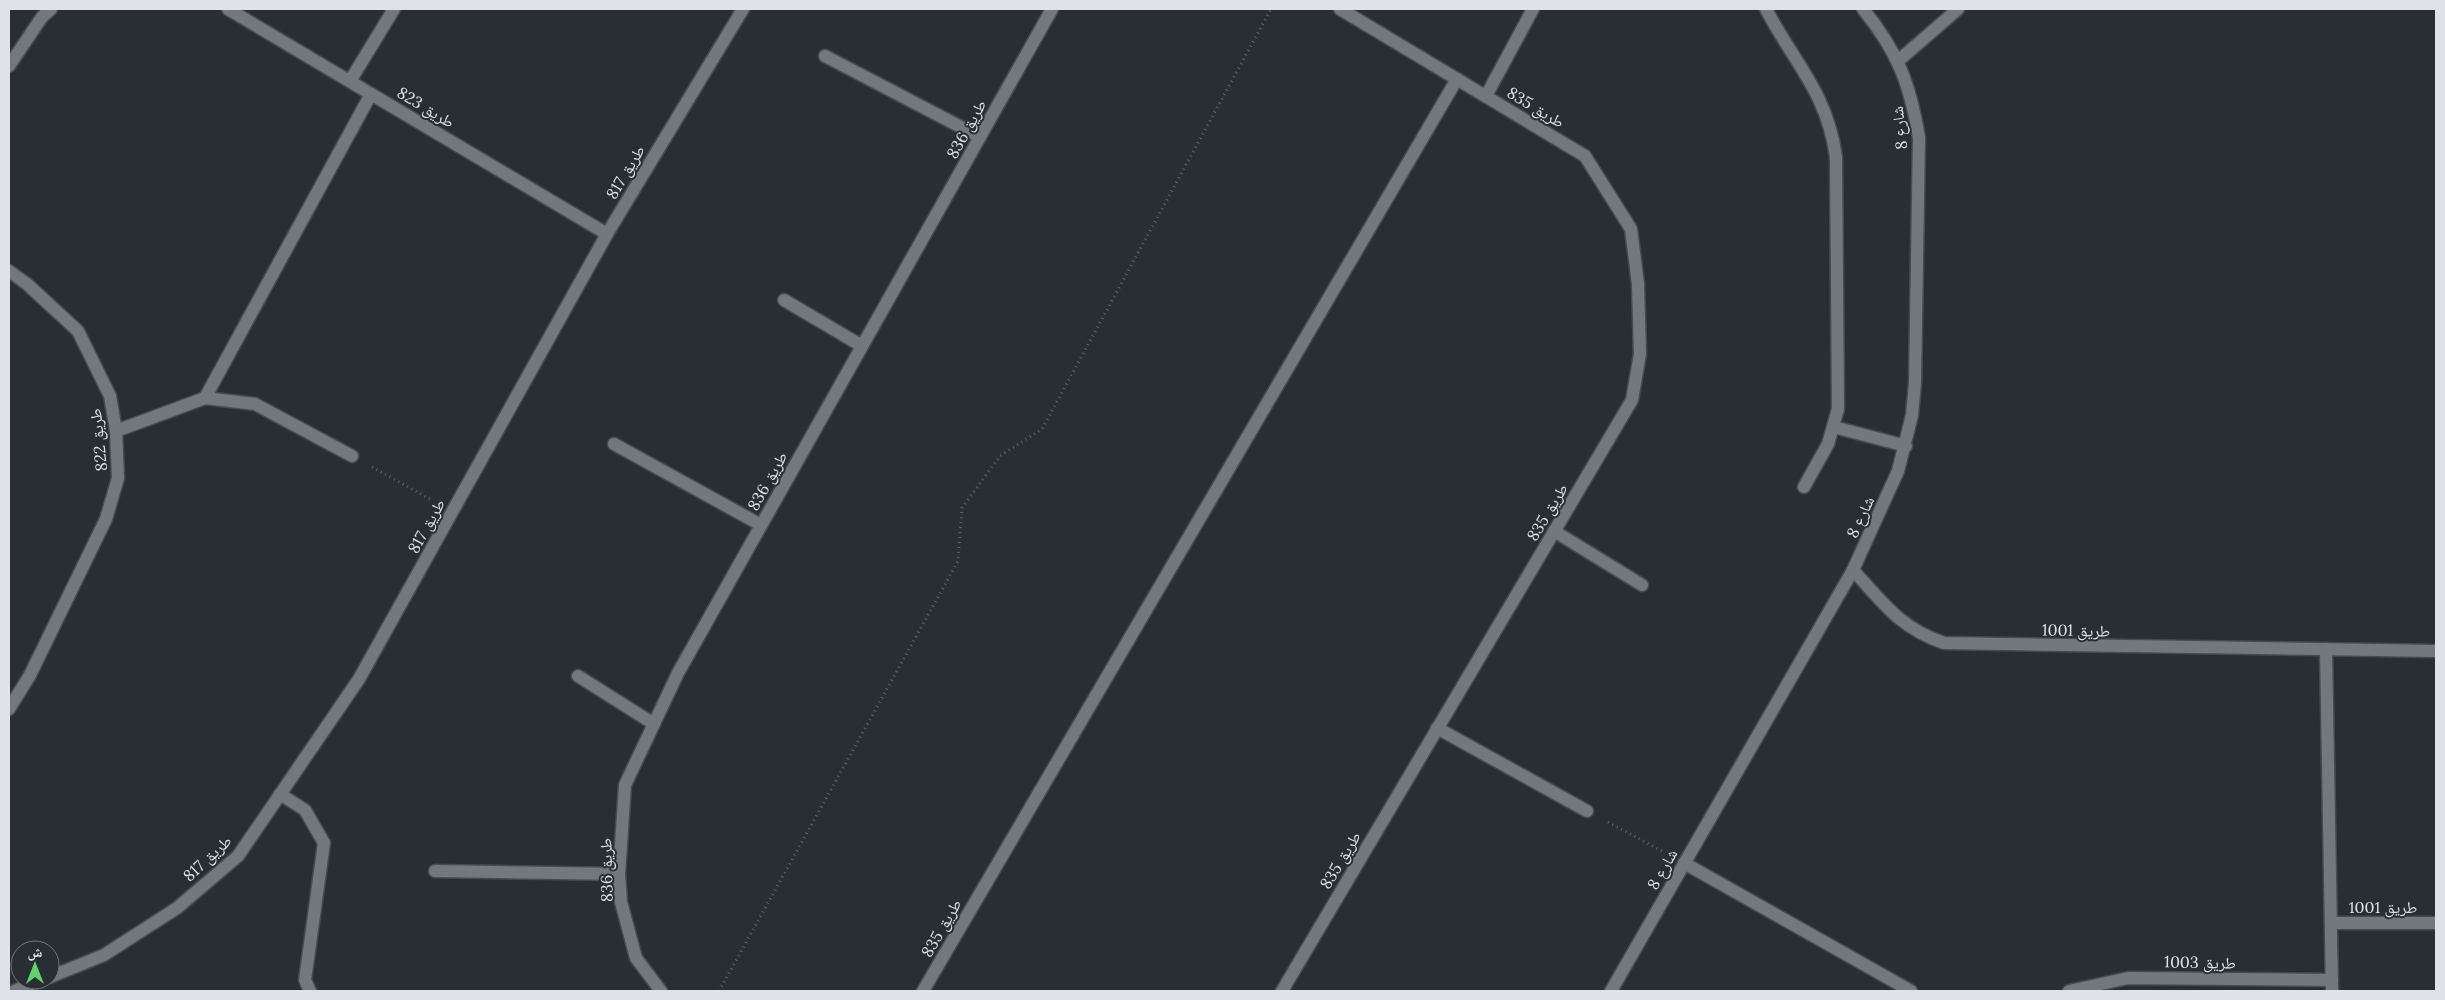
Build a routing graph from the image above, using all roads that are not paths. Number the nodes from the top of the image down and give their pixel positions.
1 (51, 9) edge
2 (228, 9) edge
3 (394, 9) edge
4 (742, 9) edge
5 (1052, 9) edge
6 (1340, 9) edge
7 (1533, 9) edge
8 (1766, 9) edge
9 (1863, 9) edge
10 (1958, 9) edge
11 (825, 56) dead end
12 (1898, 61) junction
13 (9, 66) edge
14 (1456, 79) junction
15 (350, 81) junction
16 (371, 94) junction
17 (1486, 96) junction
18 (980, 137) junction
19 (607, 234) junction
20 (9, 271) edge
21 (784, 300) dead end
22 (862, 346) junction
23 (205, 398) junction
24 (1834, 427) junction
25 (116, 431) junction
26 (614, 444) dead end
27 (1906, 446) junction
28 (352, 456) road end
29 (1804, 487) dead end
30 (761, 525) junction
31 (1554, 531) junction
32 (1853, 570) junction
33 (1642, 585) dead end
34 (2326, 649) junction
35 (2436, 651) edge
36 (578, 676) dead end
37 (9, 709) edge
38 (654, 724) junction
39 (1437, 728) junction
40 (280, 794) junction
41 (1587, 811) road end
42 (1684, 863) junction
43 (435, 871) dead end
44 (619, 874) junction
45 (2331, 923) junction
46 (2436, 923) edge
47 (60, 973) edge
48 (2332, 985) edge
49 (310, 991) edge
50 (661, 991) edge
51 (923, 991) edge
52 (1284, 991) edge
53 (1611, 991) edge
54 (1911, 991) edge
55 (2069, 991) edge

1 - 13 street
2 - 15 street, طريق 823
3 - 15 street
4 - 19 street, طريق 817
5 - 18 street, طريق 836
6 - 14 street, طريق 835
7 - 17 street
8 - 24 street
9 - 12 street, شارع 8
10 - 12 street
11 - 18 street
12 - 27 street, شارع 8
14 - 17 street, طريق 835
14 - 51 street, طريق 835
15 - 16 street, طريق 823
16 - 19 street, طريق 823
16 - 23 street
17 - 31 street, طريق 835
18 - 22 street, طريق 836
19 - 40 street, طريق 817
20 - 25 street, طريق 822
21 - 22 street
22 - 30 street, طريق 836
23 - 25 street
23 - 28 street
24 - 27 street
24 - 29 street
25 - 37 street, طريق 822
26 - 30 street
27 - 32 street, شارع 8
30 - 38 street, طريق 836
31 - 33 street
31 - 39 street, طريق 835
32 - 34 street, طريق 1001
32 - 42 street, شارع 8
34 - 35 street, طريق 1001
34 - 45 street, طريق 1001
36 - 38 street
38 - 44 street, طريق 836
39 - 41 street
39 - 52 street, طريق 835
40 - 47 street, طريق 817
40 - 49 street
42 - 53 street, شارع 8
42 - 54 street
43 - 44 street
44 - 50 street, طريق 836
45 - 46 street, طريق 1001
45 - 48 street, طريق 1001
48 - 55 street, طريق 1003

